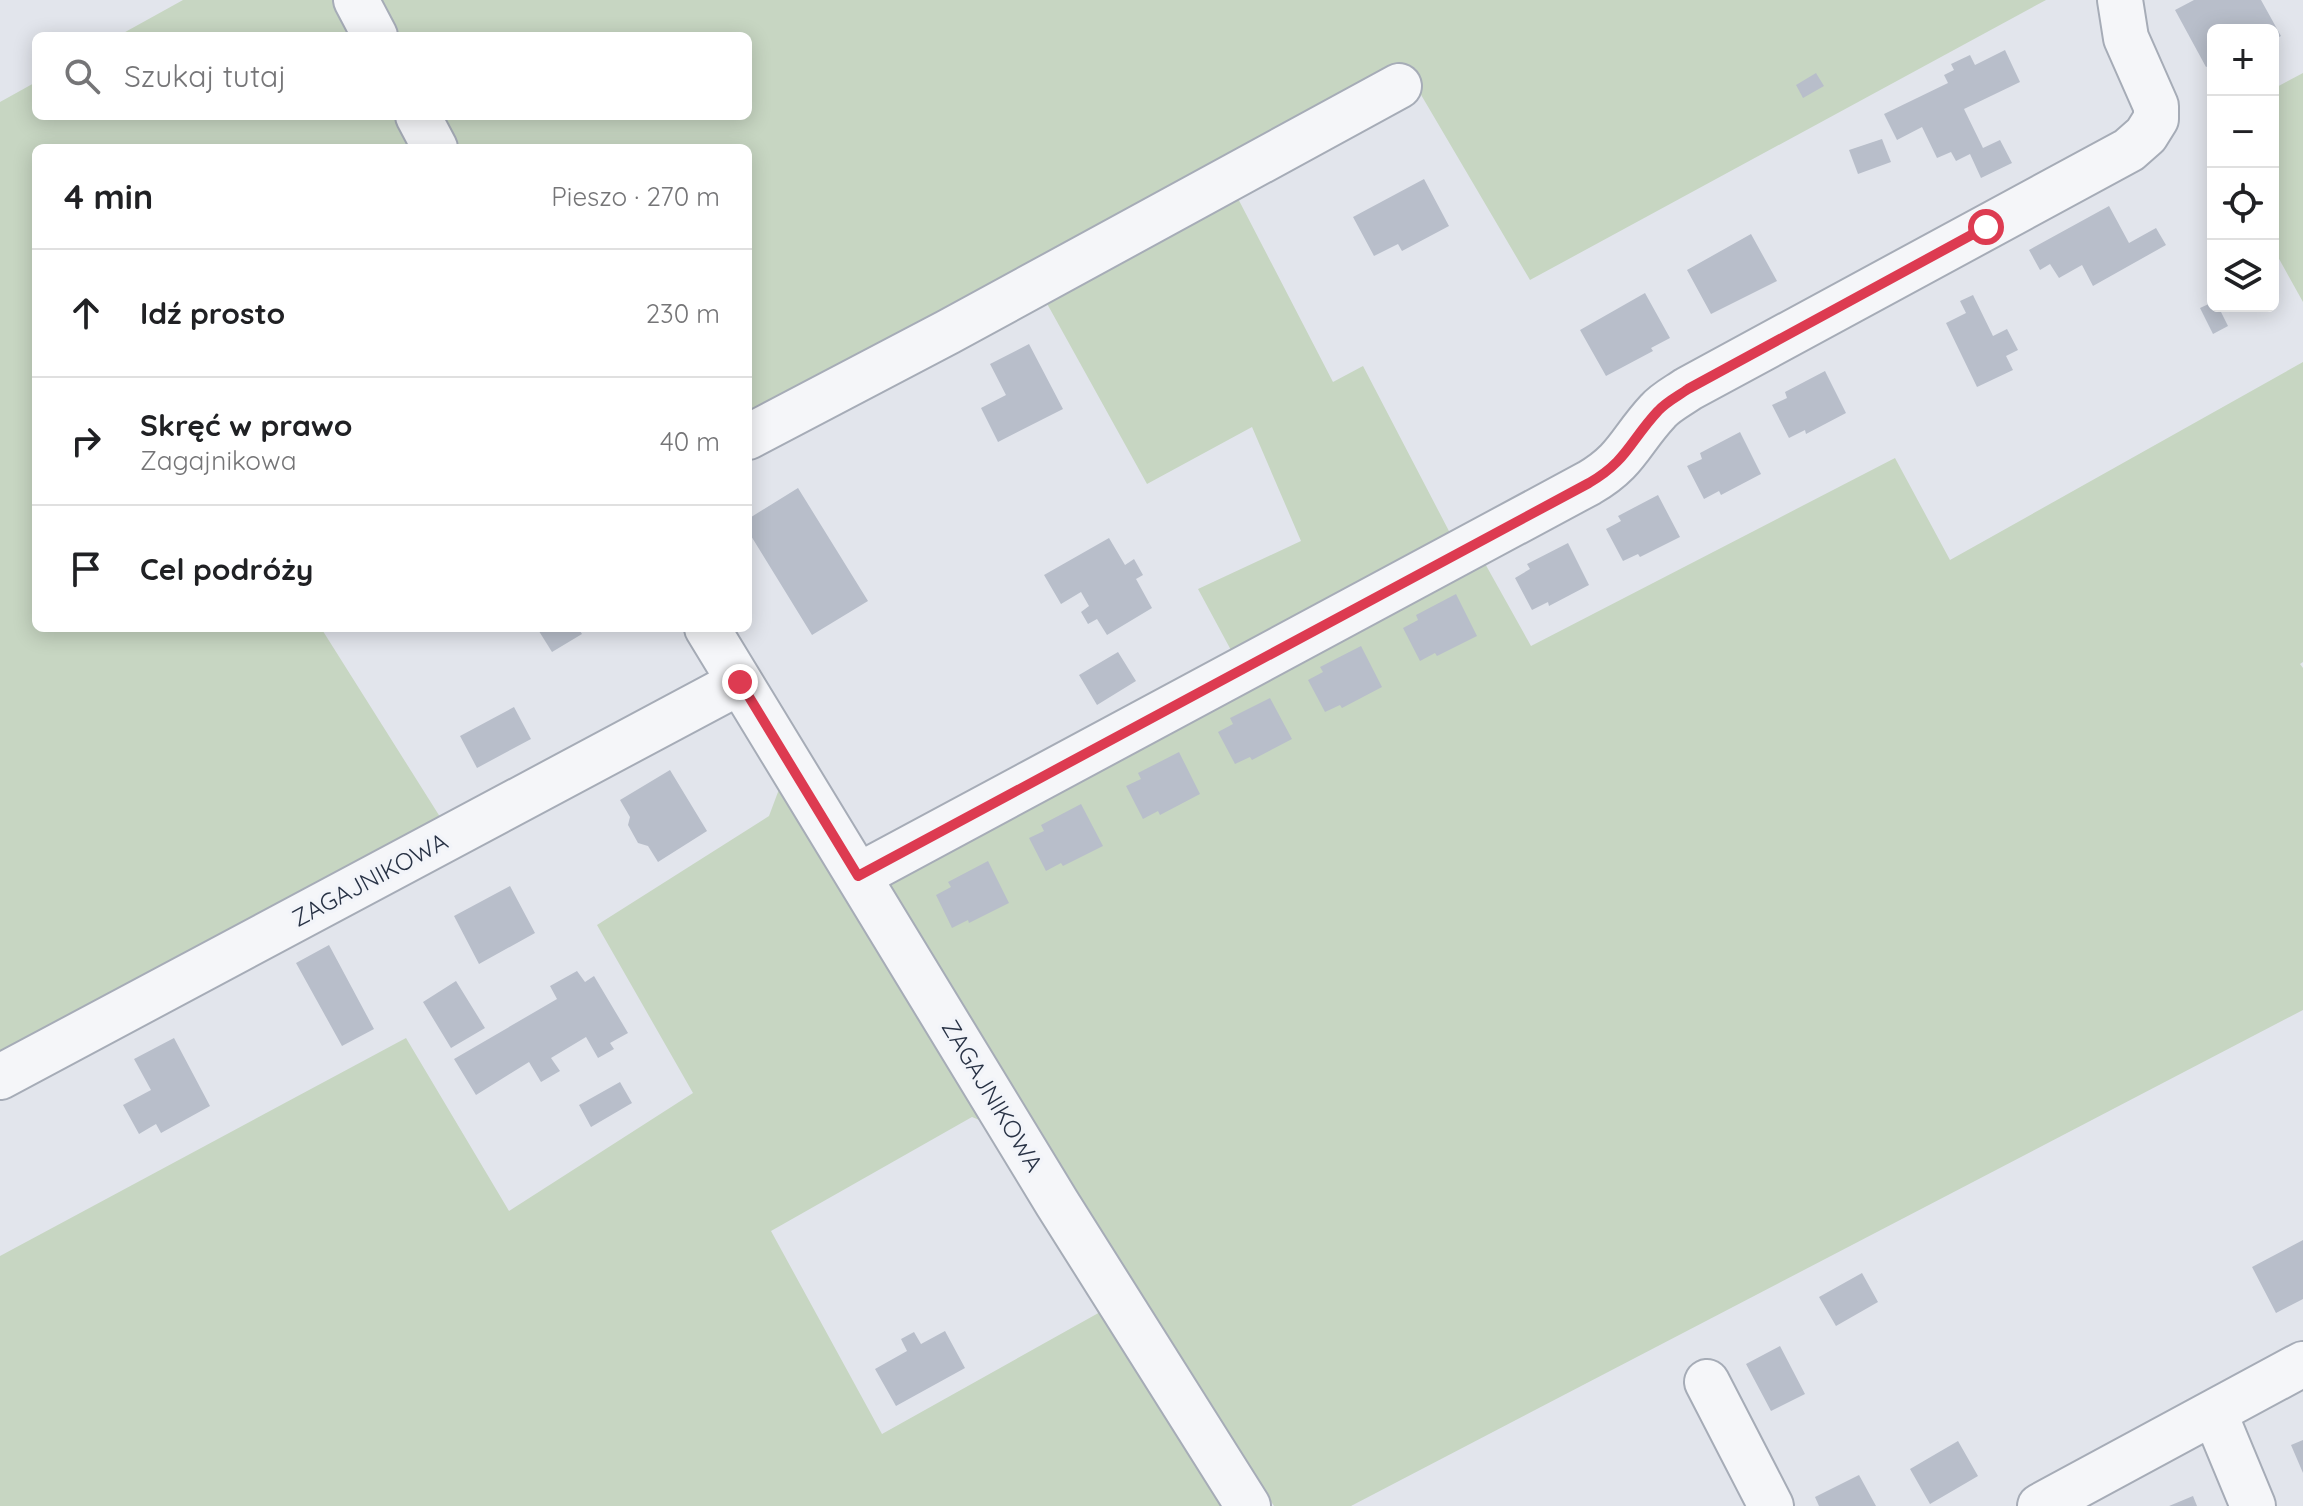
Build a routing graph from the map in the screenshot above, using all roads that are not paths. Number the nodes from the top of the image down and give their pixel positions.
1 (356, 0) edge
2 (2120, 0) edge
3 (373, 32) edge
4 (1399, 86) dead end
5 (420, 120) edge
6 (433, 144) edge
7 (752, 435) edge
8 (709, 632) edge
9 (740, 682) junction
10 (858, 876) junction
11 (0, 1077) edge
12 (2303, 1364) edge
13 (1707, 1382) dead end
14 (2214, 1412) junction
15 (1248, 1506) edge
16 (1771, 1506) edge
17 (2040, 1506) edge
18 (2253, 1506) edge

1 - 3 street
2 - 10 street
4 - 7 street
5 - 6 street
8 - 9 street, ZAGAJNIKOWA
9 - 10 street, ZAGAJNIKOWA
9 - 11 street, ZAGAJNIKOWA
10 - 15 street, ZAGAJNIKOWA
12 - 14 street
13 - 16 street
14 - 17 street
14 - 18 street

